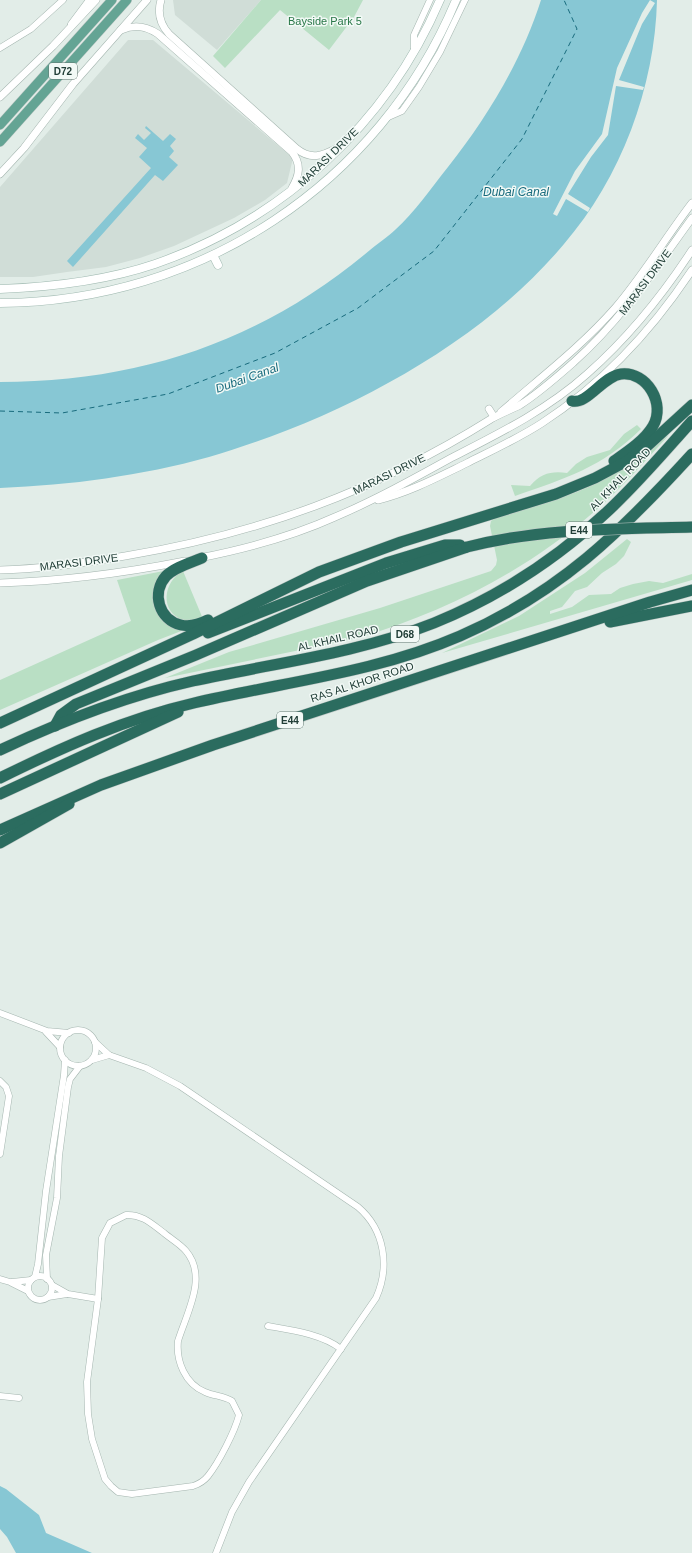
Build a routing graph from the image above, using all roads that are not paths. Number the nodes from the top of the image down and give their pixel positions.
1 (63, 0) edge
2 (89, 0) edge
3 (96, 0) edge
4 (112, 0) edge
5 (127, 0) edge
6 (147, 0) edge
7 (151, 0) edge
8 (161, 0) edge
9 (430, 0) edge
10 (440, 0) edge
11 (456, 0) edge
12 (465, 0) edge
13 (135, 14) junction
14 (68, 30) junction
15 (121, 30) junction
16 (0, 48) edge
17 (414, 52) junction
18 (0, 97) edge
19 (386, 118) junction
20 (0, 125) edge
21 (0, 142) edge
22 (344, 144) junction
23 (0, 174) edge
24 (289, 194) junction
25 (692, 203) edge
26 (692, 218) edge
27 (668, 225) dead end
28 (668, 236) junction
29 (692, 250) edge
30 (213, 255) junction
31 (218, 265) dead end
32 (692, 270) edge
33 (0, 289) edge
34 (0, 303) edge
35 (572, 401) junction
36 (692, 405) edge
37 (489, 408) dead end
38 (494, 417) junction
39 (692, 421) edge
40 (691, 456) edge
41 (366, 503) junction
42 (518, 506) junction
43 (692, 527) edge
44 (202, 558) junction
45 (35, 559) dead end
46 (36, 568) junction
47 (0, 570) edge
48 (0, 583) edge
49 (692, 590) edge
50 (266, 597) junction
51 (314, 598) junction
52 (692, 606) edge
53 (585, 625) junction
54 (193, 634) junction
55 (196, 702) junction
56 (0, 723) edge
57 (55, 726) junction
58 (0, 750) edge
59 (0, 778) edge
60 (0, 794) edge
61 (79, 794) junction
62 (0, 830) edge
63 (0, 843) edge
64 (0, 1013) edge
65 (41, 1029) junction
66 (69, 1033) junction
67 (95, 1042) junction
68 (60, 1047) junction
69 (109, 1055) junction
70 (65, 1060) junction
71 (91, 1060) junction
72 (80, 1066) junction
73 (0, 1080) edge
74 (0, 1154) edge
75 (46, 1196) junction
76 (57, 1198) junction
77 (33, 1279) junction
78 (47, 1279) junction
79 (0, 1280) edge
80 (10, 1282) junction
81 (52, 1285) junction
82 (28, 1291) junction
83 (68, 1294) junction
84 (48, 1297) junction
85 (98, 1300) junction
86 (268, 1326) dead end
87 (341, 1349) junction
88 (0, 1396) edge
89 (19, 1398) dead end
90 (216, 1553) edge

1 - 16 street
2 - 14 street
3 - 14 street
4 - 20 main road, D72
5 - 21 main road, D72
6 - 13 street
7 - 13 street
8 - 22 street
9 - 17 street
10 - 17 main road, MARASI DRIVE
11 - 19 main road, MARASI DRIVE
12 - 19 street
13 - 15 street
14 - 18 street
15 - 23 street, D72
15 - 24 street
17 - 22 main road, MARASI DRIVE
19 - 30 main road, MARASI DRIVE
22 - 24 main road, MARASI DRIVE
24 - 33 main road, MARASI DRIVE
25 - 28 street
26 - 38 street, MARASI DRIVE
27 - 28 street
28 - 38 street
29 - 41 street, MARASI DRIVE
30 - 31 main road
30 - 34 main road, MARASI DRIVE
32 - 35 street
35 - 41 street
35 - 42 highway
36 - 42 highway
37 - 38 street
38 - 46 street, MARASI DRIVE
39 - 57 highway, AL KHAIL ROAD / D68
40 - 55 highway, D68
41 - 44 street, MARASI DRIVE
42 - 50 highway
43 - 51 highway, E44, bridge
44 - 48 street, MARASI DRIVE
44 - 50 highway
45 - 46 street
46 - 47 street, MARASI DRIVE
49 - 53 highway, RAS AL KHOR ROAD / E44
50 - 54 highway
51 - 54 highway
51 - 57 highway, E44
52 - 53 highway
53 - 61 highway, RAS AL KHOR ROAD / E44
54 - 56 highway
55 - 59 highway
55 - 60 highway
57 - 58 highway, AL KHAIL ROAD
61 - 62 highway, RAS AL KHOR ROAD / E44
61 - 63 highway
64 - 65 street
65 - 66 street
65 - 68 street
66 - 67 street
66 - 68 street
67 - 69 street
67 - 71 street
68 - 70 street
69 - 71 street
69 - 87 street
70 - 72 street
70 - 75 street
71 - 72 street
72 - 76 street
73 - 74 street
75 - 76 street
75 - 77 street
76 - 78 street
77 - 78 street
77 - 80 street
77 - 82 street
78 - 81 street
79 - 80 street
80 - 82 street
81 - 83 street
81 - 84 street
82 - 84 street
83 - 84 street
83 - 85 street
85 - 85 street
86 - 87 street
87 - 90 street
88 - 89 street

